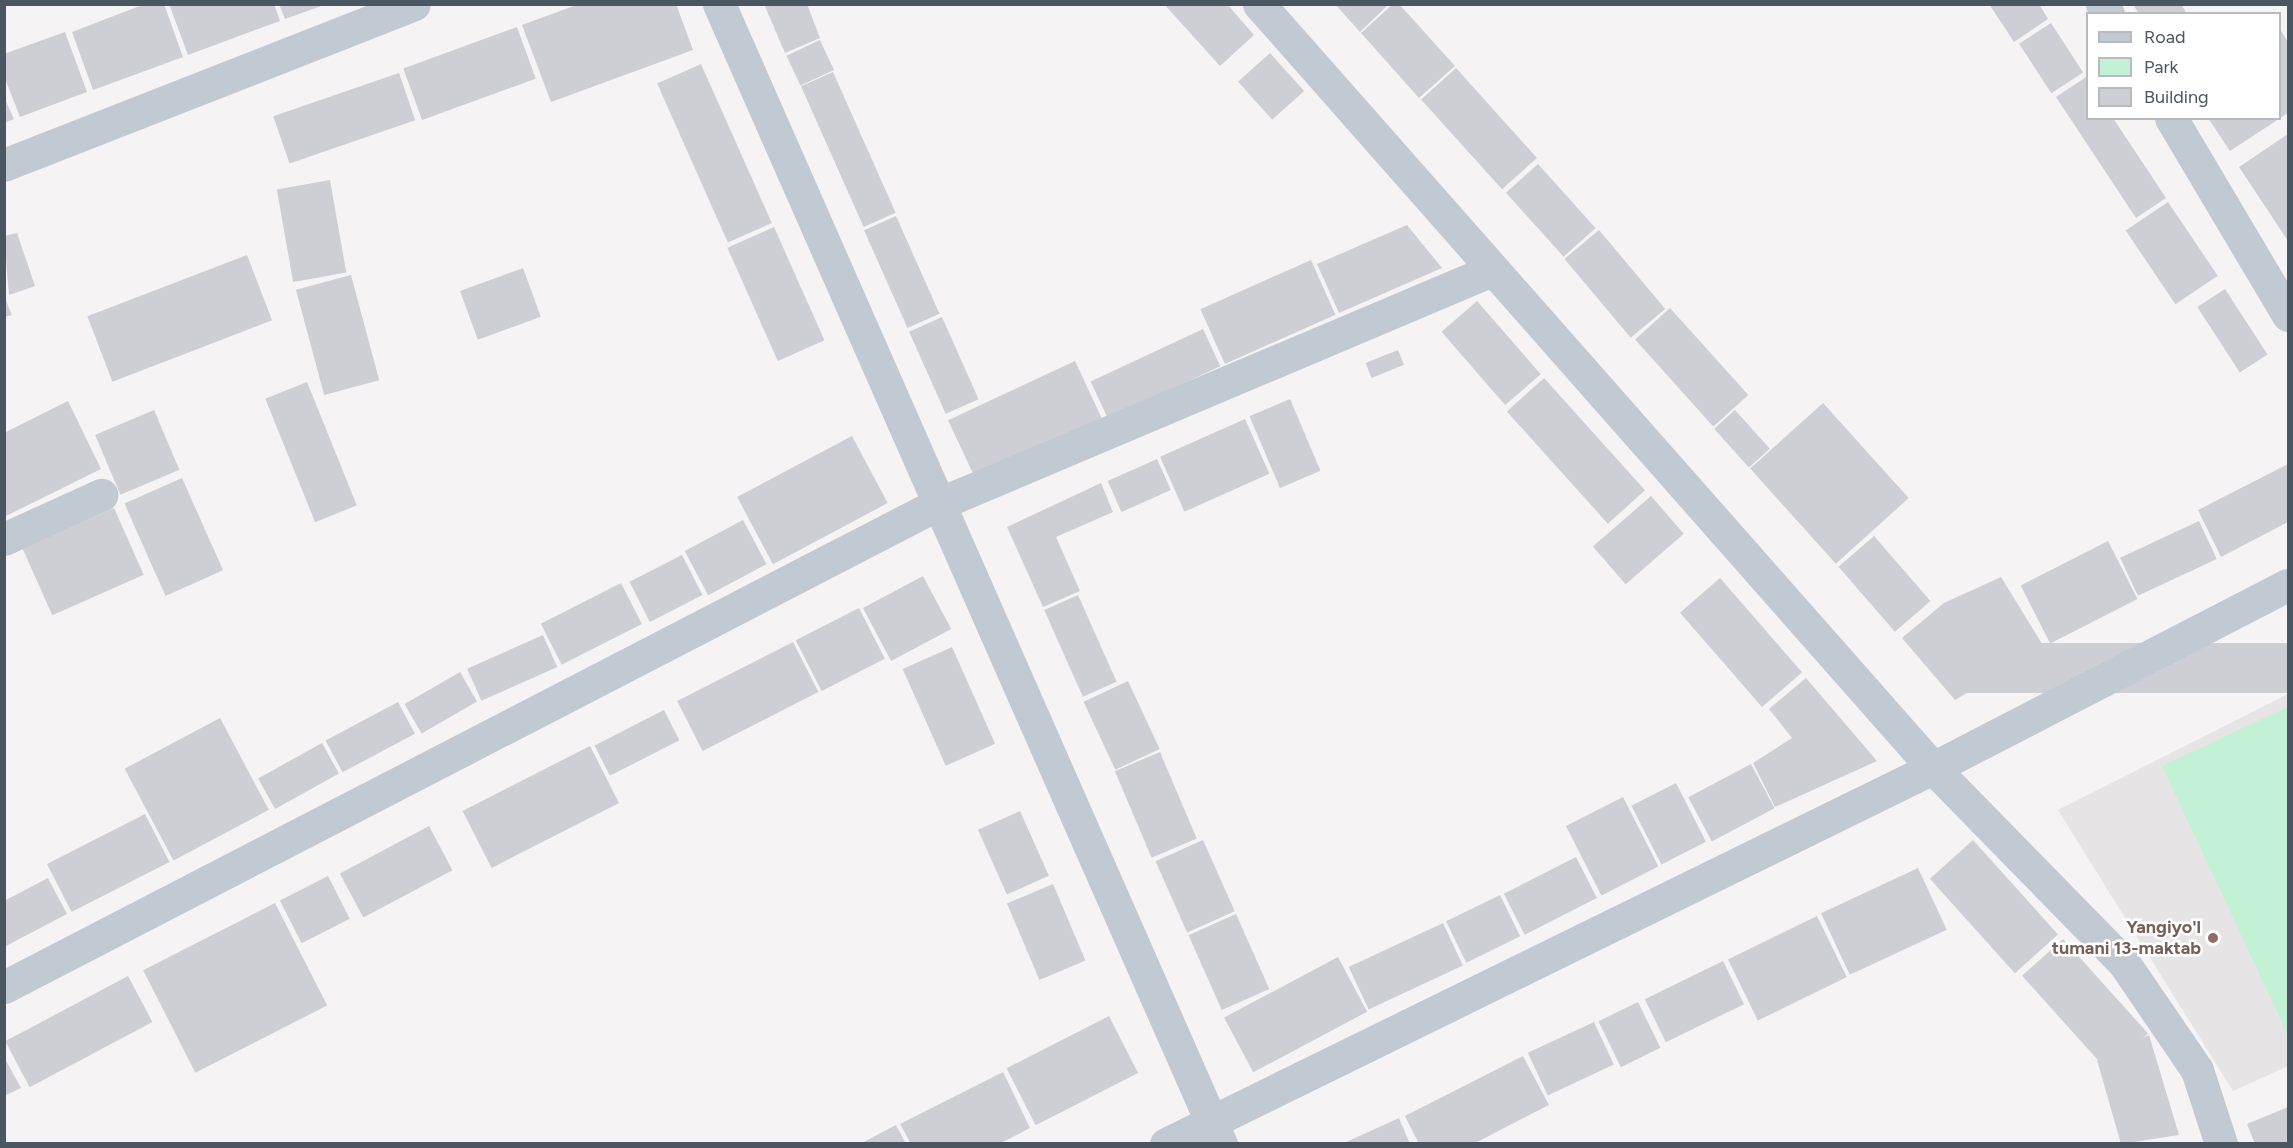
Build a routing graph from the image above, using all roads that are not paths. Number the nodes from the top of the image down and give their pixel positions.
1 (414, 4) edge
2 (719, 4) edge
3 (1259, 4) edge
4 (2172, 120) edge
5 (4, 165) edge
6 (1492, 270) junction
7 (2289, 315) edge
8 (101, 495) dead end
9 (936, 506) junction
10 (4, 539) edge
11 (2289, 585) edge
12 (1933, 768) junction
13 (4, 987) edge
14 (1215, 1131) edge
15 (1166, 1143) edge
16 (2221, 1143) edge

1 - 5 street
2 - 9 street
3 - 6 street
4 - 7 street
6 - 9 street
6 - 12 street
8 - 10 street
9 - 13 street
9 - 14 street
11 - 12 street
12 - 14 street
12 - 16 street
14 - 15 street

